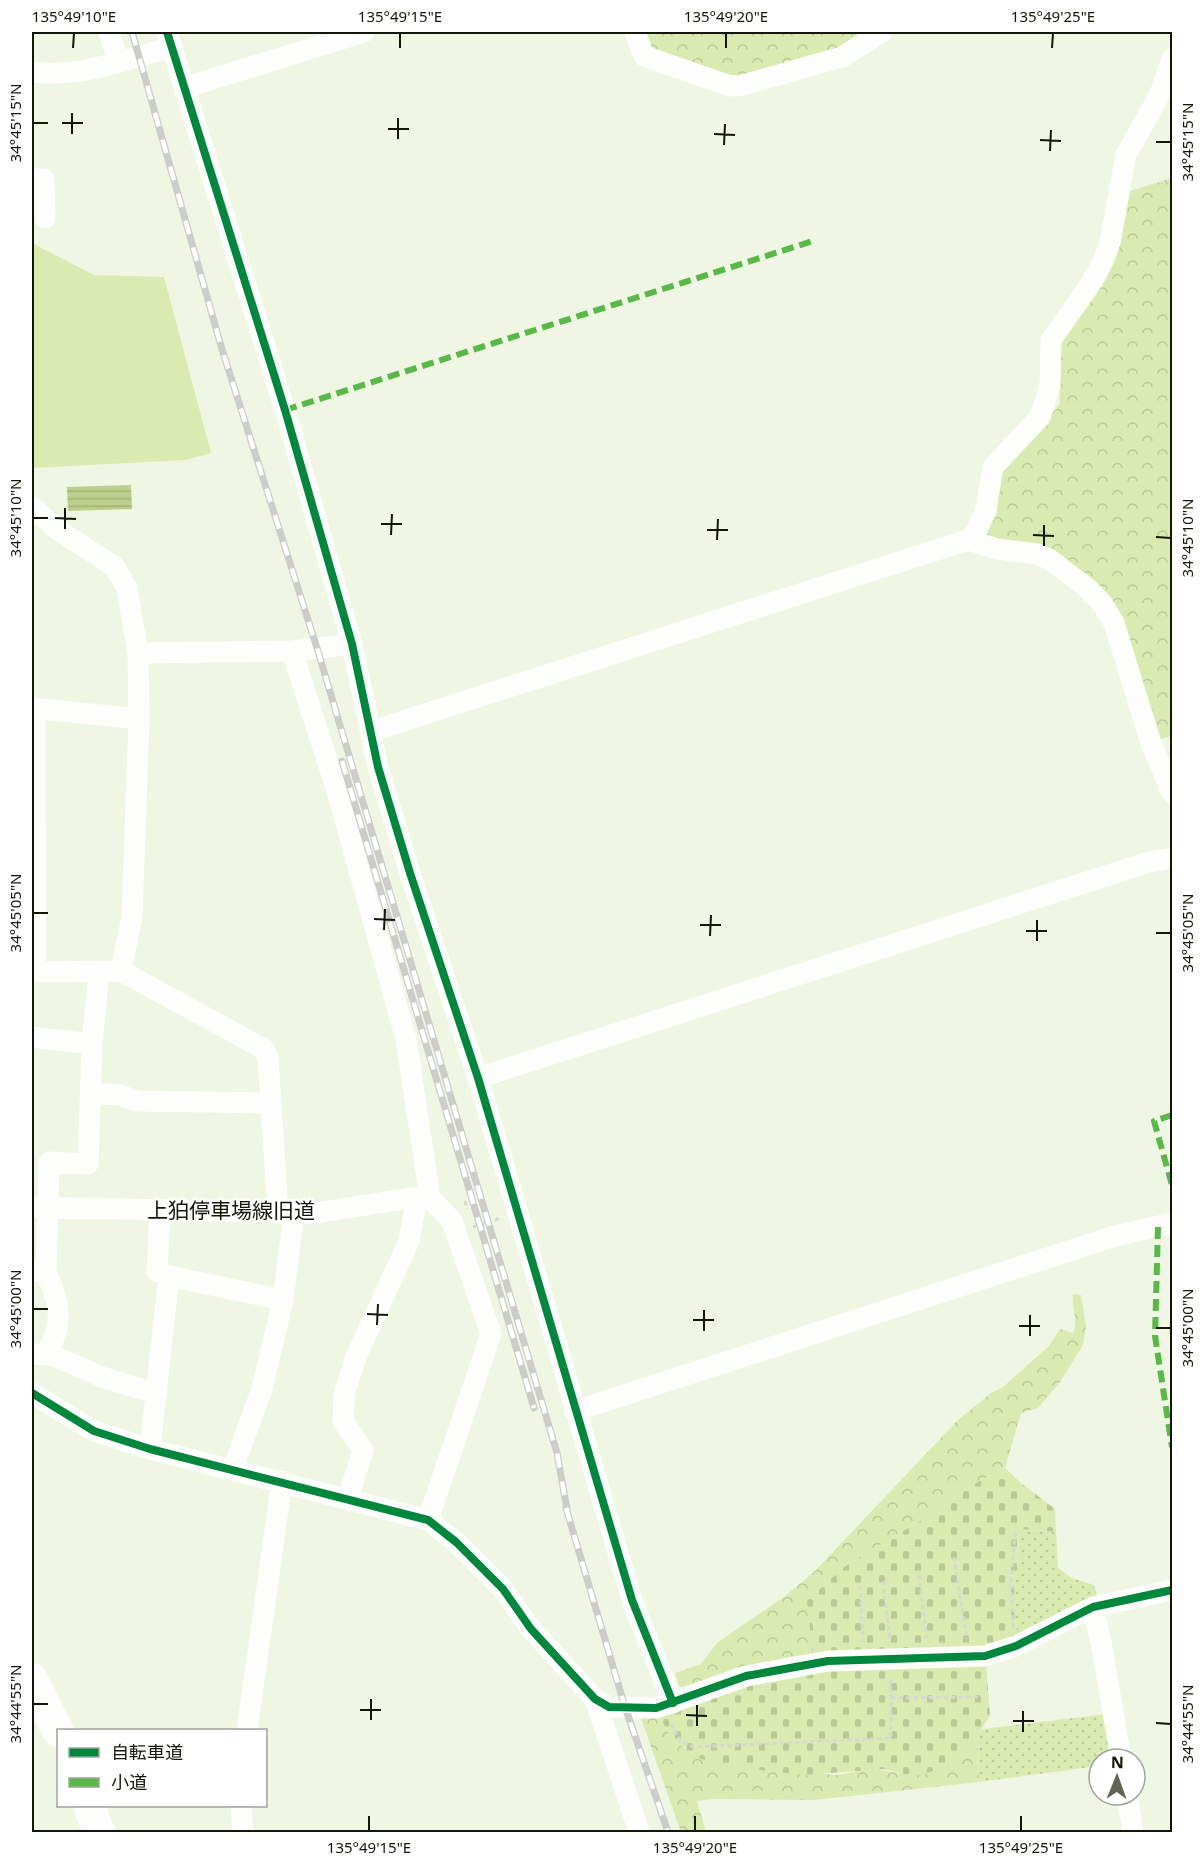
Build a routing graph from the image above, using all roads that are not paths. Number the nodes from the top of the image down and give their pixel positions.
1 (109, 32) edge
2 (364, 32) edge
3 (635, 32) edge
4 (882, 32) edge
5 (169, 39) edge
6 (1173, 59) edge
7 (119, 62) junction
8 (32, 72) edge
9 (184, 88) junction
10 (32, 179) edge
11 (45, 218) dead end
12 (32, 507) edge
13 (968, 540) junction
14 (352, 644) junction
15 (292, 651) junction
16 (138, 653) junction
17 (33, 708) edge
18 (139, 719) junction
19 (372, 731) junction
20 (1173, 794) edge
21 (1173, 858) edge
22 (121, 971) junction
23 (33, 972) edge
24 (99, 972) junction
25 (32, 1037) edge
26 (92, 1044) junction
27 (478, 1078) junction
28 (90, 1094) junction
29 (270, 1103) junction
30 (423, 1198) junction
31 (41, 1208) edge
32 (160, 1211) junction
33 (286, 1214) junction
34 (1173, 1223) edge
35 (39, 1272) edge
36 (169, 1276) junction
37 (283, 1300) junction
38 (38, 1354) edge
39 (32, 1393) edge
40 (157, 1394) junction
41 (575, 1411) junction
42 (150, 1449) junction
43 (233, 1468) junction
44 (282, 1481) junction
45 (348, 1498) junction
46 (428, 1520) junction
47 (1173, 1590) edge
48 (1093, 1607) junction
49 (32, 1679) edge
50 (595, 1699) junction
51 (669, 1704) junction
52 (57, 1729) edge
53 (247, 1729) edge
54 (1119, 1747) edge
55 (90, 1807) edge
56 (241, 1807) edge
57 (1129, 1807) edge
58 (99, 1833) edge
59 (243, 1833) edge
60 (639, 1833) edge
61 (1133, 1833) edge

1 - 7 street
2 - 9 street
3 - 4 street
5 - 7 street
5 - 9 street
6 - 13 street
7 - 8 street
9 - 14 street
10 - 11 street
12 - 16 street
13 - 19 street
13 - 20 street
14 - 15 street
14 - 19 street
15 - 16 street
15 - 30 street
16 - 18 street
17 - 18 street
17 - 23 street
18 - 22 street
19 - 27 street
21 - 27 street
22 - 24 street
22 - 29 street
23 - 24 street
24 - 26 street
25 - 26 street
26 - 28 street
27 - 41 street
28 - 29 street
28 - 31 street
29 - 33 street
30 - 33 street, 上狛停車場線旧道
30 - 45 street
30 - 46 street
31 - 32 street, 上狛停車場線旧道
31 - 35 street
32 - 33 street, 上狛停車場線旧道
32 - 36 street
33 - 37 street
34 - 41 street
35 - 38 street
36 - 37 street
36 - 40 street
37 - 43 street
38 - 40 street
39 - 42 street
40 - 42 street
41 - 51 street
42 - 43 street
43 - 44 street
44 - 45 street
44 - 53 street
45 - 46 street
46 - 50 street
47 - 48 street
48 - 51 street
48 - 54 street
49 - 52 highway
50 - 51 street
50 - 60 street
55 - 58 highway
56 - 59 street
57 - 61 street

